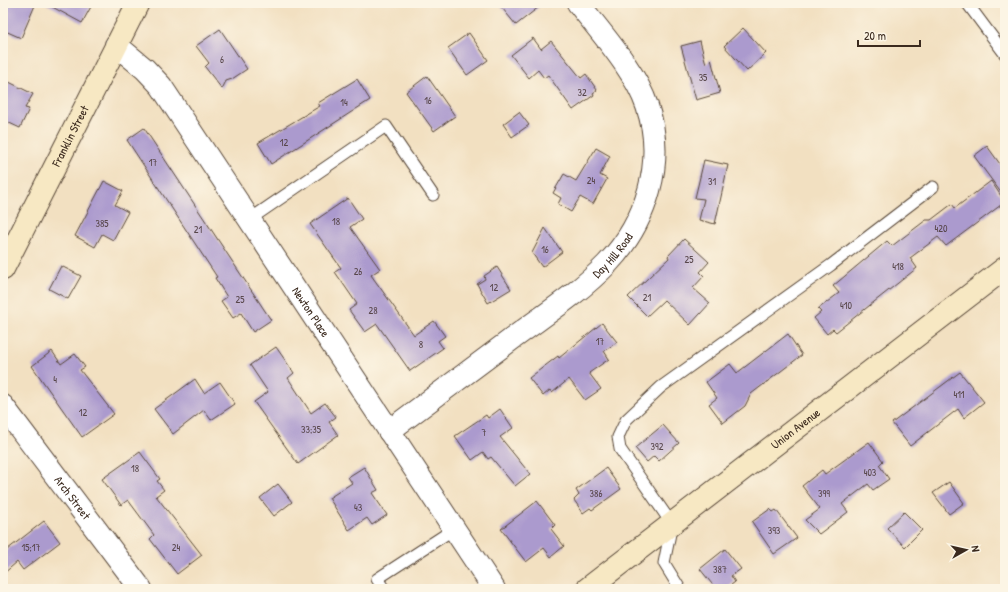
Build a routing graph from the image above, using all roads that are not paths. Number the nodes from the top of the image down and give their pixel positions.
1 (138, 3) edge
2 (578, 3) edge
3 (967, 3) edge
4 (116, 45) junction
5 (1005, 54) edge
6 (933, 187) dead end
7 (433, 195) dead end
8 (249, 220) junction
9 (1005, 268) edge
10 (3, 269) edge
11 (3, 406) edge
12 (389, 431) junction
13 (672, 524) junction
14 (454, 529) junction
15 (141, 589) edge
16 (384, 589) edge
17 (494, 589) edge
18 (587, 589) edge
19 (680, 589) edge

1 - 4 main road, Franklin Street
2 - 12 street, Day Hill Road
3 - 5 lane
4 - 8 street, Newton Place
4 - 10 main road, Franklin Street
6 - 13 lane
7 - 8 lane
8 - 12 street, Newton Place
9 - 13 main road, Union Avenue
11 - 15 street, Arch Street
12 - 14 street, Newton Place
13 - 18 main road, Union Avenue
13 - 19 lane
14 - 16 lane
14 - 17 street, Newton Place

